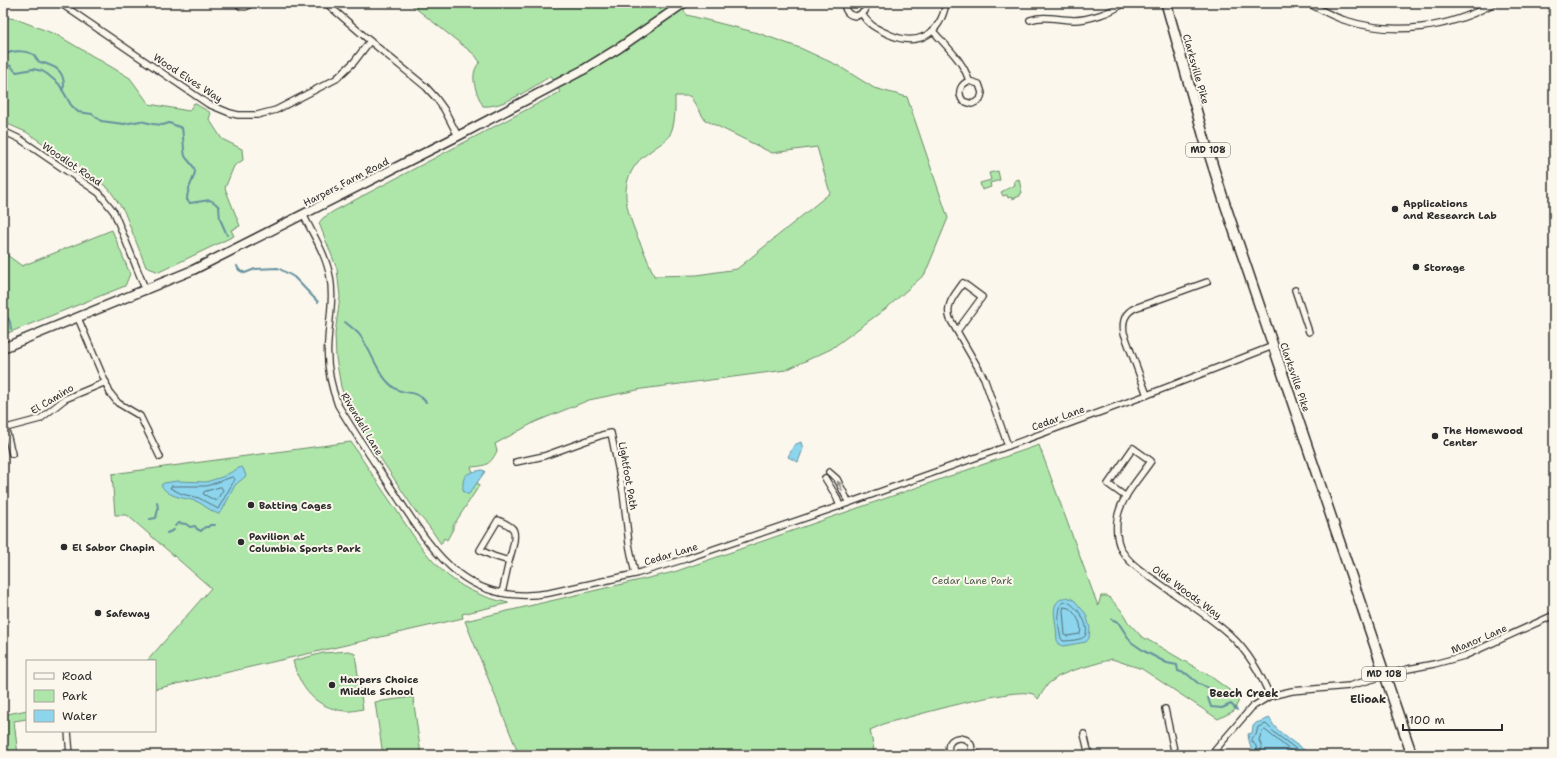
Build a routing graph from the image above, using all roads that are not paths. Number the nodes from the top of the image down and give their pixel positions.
1 (60, 3) edge
2 (237, 3) edge
3 (251, 3) edge
4 (326, 3) edge
5 (684, 3) edge
6 (845, 3) edge
7 (866, 3) edge
8 (946, 3) edge
9 (1124, 3) edge
10 (1166, 3) edge
11 (1308, 3) edge
12 (1494, 3) edge
13 (862, 14) junction
14 (1030, 20) dead end
15 (933, 31) junction
16 (370, 42) junction
17 (969, 82) junction
18 (3, 131) edge
19 (458, 136) junction
20 (303, 214) junction
21 (1207, 282) dead end
22 (146, 290) junction
23 (1295, 290) dead end
24 (78, 318) junction
25 (957, 330) junction
26 (1309, 332) dead end
27 (1273, 346) junction
28 (3, 348) edge
29 (106, 382) junction
30 (1147, 395) junction
31 (3, 418) edge
32 (6, 428) junction
33 (1008, 446) junction
34 (12, 454) dead end
35 (160, 457) dead end
36 (516, 462) dead end
37 (829, 472) dead end
38 (825, 478) dead end
39 (1126, 497) junction
40 (849, 503) junction
41 (840, 506) junction
42 (509, 561) junction
43 (635, 574) junction
44 (502, 593) junction
45 (1554, 615) edge
46 (1385, 676) junction
47 (1270, 696) junction
48 (1165, 709) dead end
49 (68, 732) edge
50 (1084, 734) dead end
51 (970, 754) edge
52 (70, 755) edge
53 (950, 755) edge
54 (980, 755) edge
55 (1089, 755) edge
56 (1175, 755) edge
57 (1211, 755) edge
58 (1412, 755) edge

1 - 16 street, Wood Elves Way
2 - 3 street
4 - 16 street
5 - 19 main road, Harpers Farm Road
6 - 13 street
7 - 13 street
8 - 15 street
9 - 14 street
10 - 27 main road, Clarksville Pike / MD 108
11 - 12 street
13 - 15 street
15 - 17 street
16 - 19 street
17 - 17 street
18 - 22 street, Woodlot Road
19 - 20 main road, Harpers Farm Road
20 - 22 main road, Harpers Farm Road
20 - 44 street, Rivendell Lane
21 - 30 street
22 - 24 main road, Harpers Farm Road
23 - 26 street
24 - 28 main road, Harpers Farm Road
24 - 29 street
25 - 25 street
25 - 33 street
27 - 30 street, Cedar Lane
27 - 46 main road, Clarksville Pike / MD 108
29 - 32 street, El Camino
29 - 35 street
30 - 33 street, Cedar Lane
31 - 32 street
32 - 34 street
33 - 40 street, Cedar Lane
36 - 43 street, Lightfoot Path
40 -> 37 street
38 - 41 street
39 - 39 street, Olde Woods Way
39 - 47 street, Olde Woods Way
40 - 41 street, Cedar Lane
41 - 43 street, Cedar Lane
42 - 42 street
42 - 44 street
43 - 44 street, Cedar Lane
45 - 46 street, Manor Lane
46 - 47 street, Manor Lane
46 - 58 main road, Clarksville Pike / MD 108
47 - 57 street, Manor Lane
48 - 56 street
49 - 52 street
50 - 55 street
51 - 53 street
51 - 54 street

